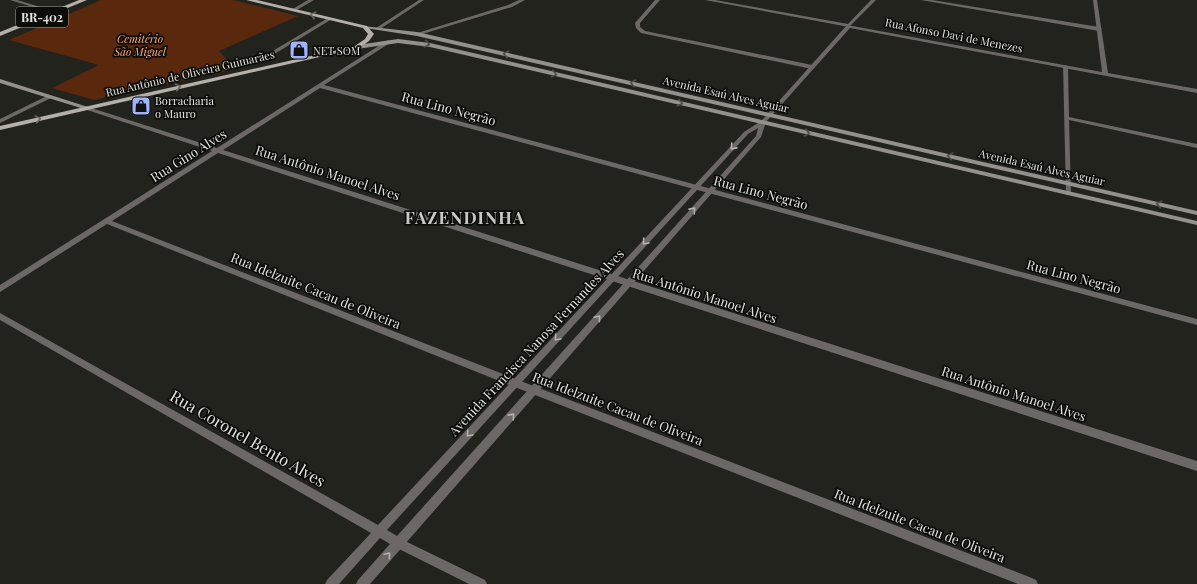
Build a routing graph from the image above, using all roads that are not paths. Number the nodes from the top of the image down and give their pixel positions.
1 (12, 0) edge
2 (84, 0) edge
3 (250, 0) edge
4 (312, 0) edge
5 (422, 0) edge
6 (523, 0) edge
7 (658, 0) edge
8 (707, 0) edge
9 (874, 0) edge
10 (923, 0) edge
11 (1095, 0) edge
12 (293, 10) junction
13 (55, 12) junction
14 (330, 19) junction
15 (849, 26) junction
16 (365, 27) junction
17 (378, 28) junction
18 (1099, 29) junction
19 (0, 34) edge
20 (417, 34) junction
21 (388, 42) junction
22 (357, 47) junction
23 (269, 55) dead end
24 (1065, 66) junction
25 (812, 67) junction
26 (579, 71) junction
27 (1105, 74) junction
28 (572, 78) junction
29 (0, 81) edge
30 (320, 86) junction
31 (1197, 91) edge
32 (49, 97) junction
33 (86, 108) junction
34 (770, 115) junction
35 (1067, 118) junction
36 (0, 121) edge
37 (763, 122) junction
38 (0, 128) edge
39 (1197, 146) edge
40 (218, 150) junction
41 (1068, 183) junction
42 (696, 187) junction
43 (710, 191) junction
44 (1068, 193) junction
45 (1197, 213) edge
46 (105, 221) junction
47 (1197, 223) edge
48 (612, 278) junction
49 (628, 284) junction
50 (0, 288) edge
51 (0, 316) edge
52 (1197, 322) edge
53 (515, 383) junction
54 (534, 390) junction
55 (1197, 466) edge
56 (380, 532) junction
57 (399, 543) junction
58 (331, 584) edge
59 (362, 584) edge
60 (482, 584) edge
61 (1032, 584) edge

1 - 13 street
2 - 13 main road, BR-402
3 - 12 main road, Avenida Esaú Alves Aguiar
4 - 12 street
5 - 17 street
6 - 20 street
7 - 25 street
8 - 15 street, Rua Afonso Davi de Menezes
9 - 15 street, Avenida Francisca Nanosa Fernandes Alves
10 - 18 street
11 - 18 street
14 -> 12 main road, Avenida Esaú Alves Aguiar
13 - 19 main road, BR-402
14 - 16 main road, Avenida Esaú Alves Aguiar
14 - 23 street
15 - 24 street, Rua Afonso Davi de Menezes
15 - 25 street, Avenida Francisca Nanosa Fernandes Alves
16 - 17 main road, Avenida Esaú Alves Aguiar
16 - 22 main road
17 - 20 main road, Avenida Esaú Alves Aguiar
18 - 27 street
20 - 21 main road
26 -> 20 main road, Avenida Esaú Alves Aguiar
21 - 22 main road, Avenida Esaú Alves Aguiar
21 -> 28 main road, Avenida Esaú Alves Aguiar
21 - 30 street, Rua Gino Alves
33 -> 22 main road, Rua Antônio de Oliveira Guimarães
24 - 27 street, Rua Afonso Davi de Menezes
24 - 35 street
25 - 34 street, Avenida Francisca Nanosa Fernandes Alves
26 - 28 main road
34 -> 26 main road, Avenida Esaú Alves Aguiar
27 - 31 street, Rua Afonso Davi de Menezes
28 -> 37 main road, Avenida Esaú Alves Aguiar
29 - 32 main road, Rua Antônio Manoel Alves
30 - 40 street, Rua Gino Alves
30 - 42 street, Rua Lino Negrão
32 - 33 main road, Rua Antônio Manoel Alves
32 - 36 street
38 -> 33 main road, Rua Antônio de Oliveira Guimarães
33 - 40 street, Rua Antônio Manoel Alves
34 - 37 street, Avenida Francisca Nanosa Fernandes Alves
41 -> 34 main road, Avenida Esaú Alves Aguiar
35 - 39 street
35 - 41 street
37 -> 42 street, Avenida Francisca Nanosa Fernandes Alves
37 - 43 street, Avenida Francisca Nanosa Fernandes Alves
37 -> 44 main road, Avenida Esaú Alves Aguiar
40 - 46 street, Rua Gino Alves
40 - 48 street, Rua Antônio Manoel Alves
41 - 44 street
45 -> 41 main road, Avenida Esaú Alves Aguiar
42 - 43 street, Rua Lino Negrão
42 -> 48 street, Avenida Francisca Nanosa Fernandes Alves
49 -> 43 street, Avenida Francisca Nanosa Fernandes Alves
43 - 52 street, Rua Lino Negrão
44 - 47 main road, Avenida Esaú Alves Aguiar
46 - 50 street, Rua Gino Alves
46 - 53 street, Rua Idelzuite Cacau de Oliveira
48 - 49 street, Rua Antônio Manoel Alves
48 -> 53 street, Avenida Francisca Nanosa Fernandes Alves
54 -> 49 street, Avenida Francisca Nanosa Fernandes Alves
49 - 55 street, Rua Antônio Manoel Alves
51 - 56 street, Rua Coronel Bento Alves
53 - 54 street, Rua Idelzuite Cacau de Oliveira
53 -> 56 street, Avenida Francisca Nanosa Fernandes Alves
57 -> 54 street, Avenida Francisca Nanosa Fernandes Alves
54 - 61 street, Rua Idelzuite Cacau de Oliveira
56 - 57 street, Rua Coronel Bento Alves
56 - 58 street, Avenida Francisca Nanosa Fernandes Alves
59 -> 57 street, Avenida Francisca Nanosa Fernandes Alves
57 - 60 street, Rua Coronel Bento Alves

